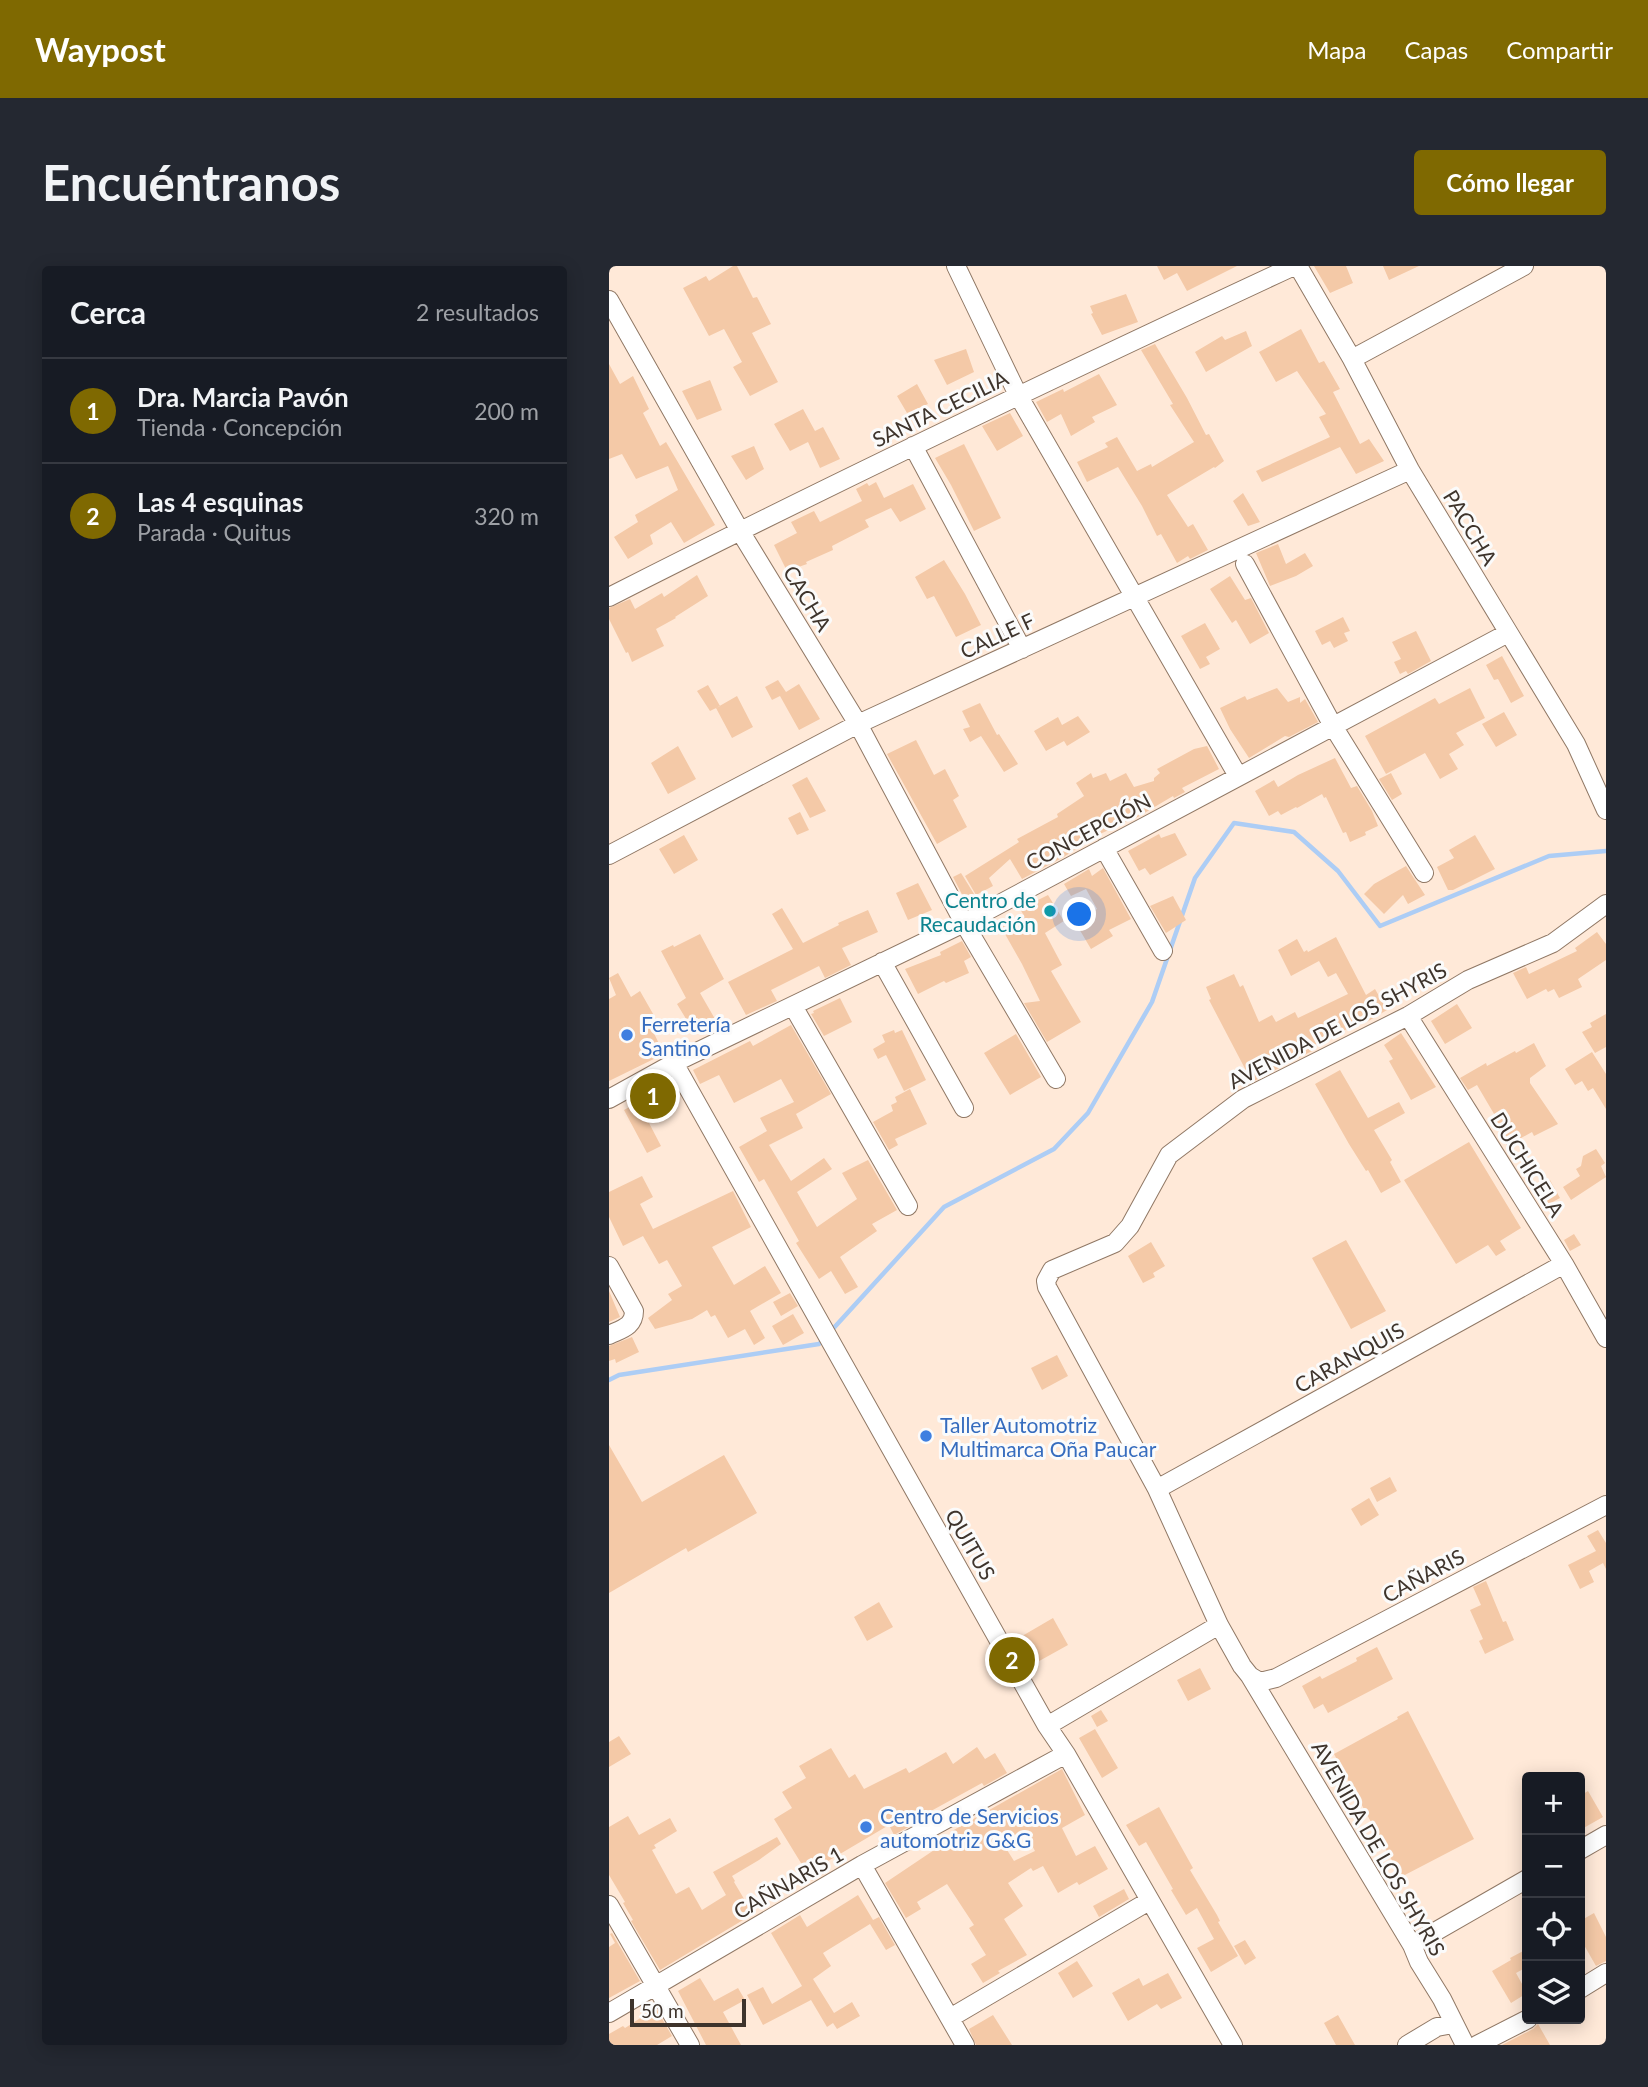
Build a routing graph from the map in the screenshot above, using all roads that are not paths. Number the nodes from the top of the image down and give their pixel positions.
1 (956, 266) edge
2 (1296, 266) edge
3 (1524, 266) edge
4 (1500, 272) edge
5 (609, 300) edge
6 (1352, 359) junction
7 (1018, 395) junction
8 (913, 446) junction
9 (1410, 470) junction
10 (740, 531) junction
11 (1245, 564) dead end
12 (609, 597) edge
13 (1134, 597) junction
14 (1508, 633) junction
15 (1022, 649) junction
16 (858, 724) junction
17 (1333, 726) junction
18 (1238, 776) junction
19 (1606, 810) edge
20 (1104, 848) junction
21 (609, 855) edge
22 (1425, 873) dead end
23 (1606, 904) edge
24 (964, 923) junction
25 (1163, 951) dead end
26 (882, 962) junction
27 (793, 1006) junction
28 (1408, 1016) junction
29 (674, 1063) junction
30 (1056, 1079) dead end
31 (609, 1098) edge
32 (964, 1108) dead end
33 (908, 1206) dead end
34 (1564, 1264) junction
35 (609, 1266) edge
36 (609, 1335) edge
37 (1606, 1338) edge
38 (1157, 1489) junction
39 (1606, 1505) edge
40 (1219, 1625) junction
41 (1255, 1679) junction
42 (1047, 1726) junction
43 (1066, 1754) junction
44 (1606, 1835) edge
45 (1585, 1847) edge
46 (862, 1866) junction
47 (1522, 1883) edge
48 (1149, 1901) junction
49 (609, 1905) edge
50 (1412, 1945) junction
51 (1606, 1973) edge
52 (1585, 1986) edge
53 (655, 1987) junction
54 (609, 2013) edge
55 (950, 2018) junction
56 (1522, 2022) edge
57 (1453, 2024) junction
58 (690, 2045) edge
59 (965, 2045) edge
60 (1233, 2045) edge
61 (1407, 2045) edge
62 (1465, 2045) edge
63 (1477, 2045) edge

1 - 7 street
2 - 6 street, PACCHA
2 - 7 street, SANTA CECILIA
3 - 4 street
4 - 6 street
5 - 10 street, CACHA
6 - 9 street, PACCHA
7 - 8 street, SANTA CECILIA
7 - 13 street
8 - 10 street, SANTA CECILIA
8 - 15 street
9 - 13 street, CALLE F
9 - 14 street, PACCHA
10 - 12 street, SANTA CECILIA
10 - 16 street, CACHA
11 - 17 street
13 - 15 street, CALLE F
13 - 18 street
14 - 17 street, CONCEPCIÓN
14 - 19 street, PACCHA
15 - 16 street, CALLE F
16 - 21 street, CALLE F
16 - 24 street, CACHA
17 - 18 street, CONCEPCIÓN
17 - 22 street
18 - 20 street, CONCEPCIÓN
20 - 24 street, CONCEPCIÓN
20 - 25 street
23 - 28 street, AVENIDA DE LOS SHYRIS
24 - 26 street, CONCEPCIÓN
24 - 30 street, CACHA
26 - 27 street, CONCEPCIÓN
26 - 32 street
27 - 29 street, CONCEPCIÓN
27 - 33 street
28 - 34 street, DUCHICELA
28 - 38 street, AVENIDA DE LOS SHYRIS
29 - 31 street, CONCEPCIÓN
29 - 42 street, QUITUS
34 - 37 street, DUCHICELA
34 - 38 street, CARANQUIS
35 - 36 street
38 - 40 street, AVENIDA DE LOS SHYRIS
39 - 41 street, CAÑARIS
40 - 41 street, AVENIDA DE LOS SHYRIS
40 - 42 street
41 - 50 street, AVENIDA DE LOS SHYRIS
42 - 43 street, QUITUS
43 - 46 street, CAÑNARIS 1
43 - 48 street, QUITUS
44 - 45 street
46 - 53 street, CAÑNARIS 1
46 - 55 street
47 - 50 street
48 - 55 street
48 - 60 street, QUITUS
49 - 53 street
50 - 57 street, AVENIDA DE LOS SHYRIS
51 - 52 street
53 - 54 street, CAÑNARIS 1
53 - 58 street
55 - 59 street
56 - 63 street
57 - 61 street
57 - 62 street, AVENIDA DE LOS SHYRIS

